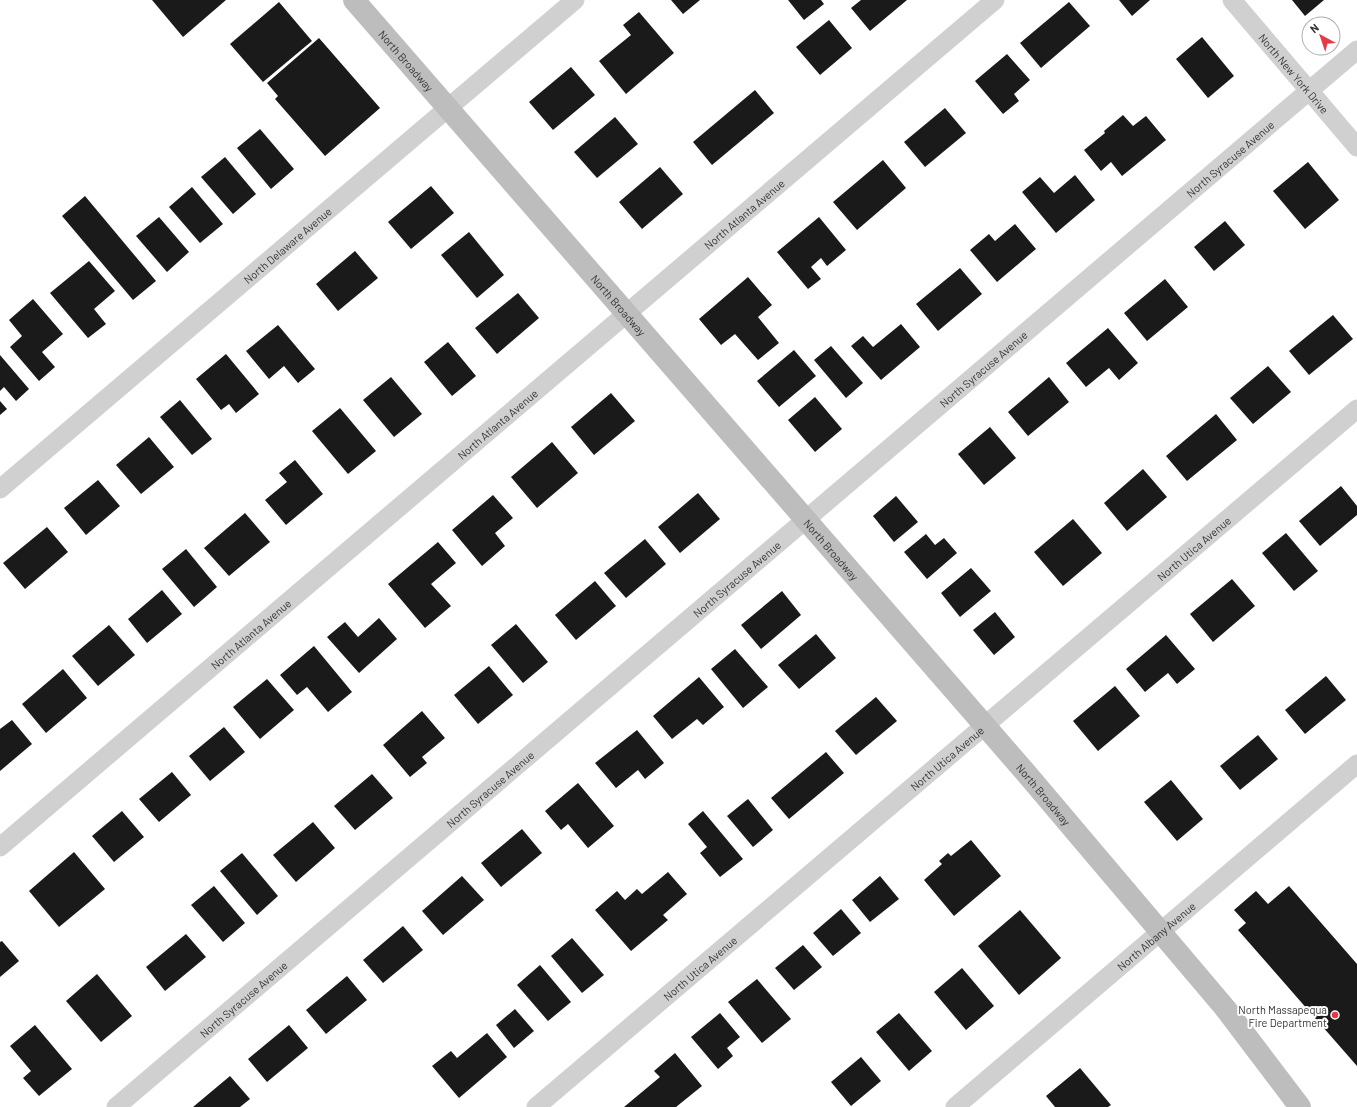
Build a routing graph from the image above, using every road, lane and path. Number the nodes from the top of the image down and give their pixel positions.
1 (354, 0) edge
2 (575, 0) edge
3 (994, 0) edge
4 (1232, 0) edge
5 (1357, 50) edge
6 (1309, 90) junction
7 (448, 108) junction
8 (1357, 147) edge
9 (626, 314) junction
10 (1357, 409) edge
11 (0, 489) edge
12 (805, 520) junction
13 (984, 725) junction
14 (1357, 764) edge
15 (0, 847) edge
16 (1161, 932) junction
17 (116, 1107) edge
18 (536, 1107) edge
19 (954, 1107) edge
20 (1300, 1107) edge

1 - 7 main road, North Broadway
2 - 7 street, North Delaware Avenue
3 - 9 street, North Atlanta Avenue
4 - 6 street, North New York Drive
5 - 6 street, North Syracuse Avenue
6 - 8 street, North New York Drive
6 - 12 street, North Syracuse Avenue
7 - 9 main road, North Broadway
7 - 11 street, North Delaware Avenue
9 - 12 main road, North Broadway
9 - 15 street, North Atlanta Avenue
10 - 13 street, North Utica Avenue
12 - 13 main road, North Broadway
12 - 17 street, North Syracuse Avenue
13 - 16 main road, North Broadway
13 - 18 street, North Utica Avenue
14 - 16 street, North Albany Avenue
16 - 19 street, North Albany Avenue
16 - 20 main road, North Broadway

